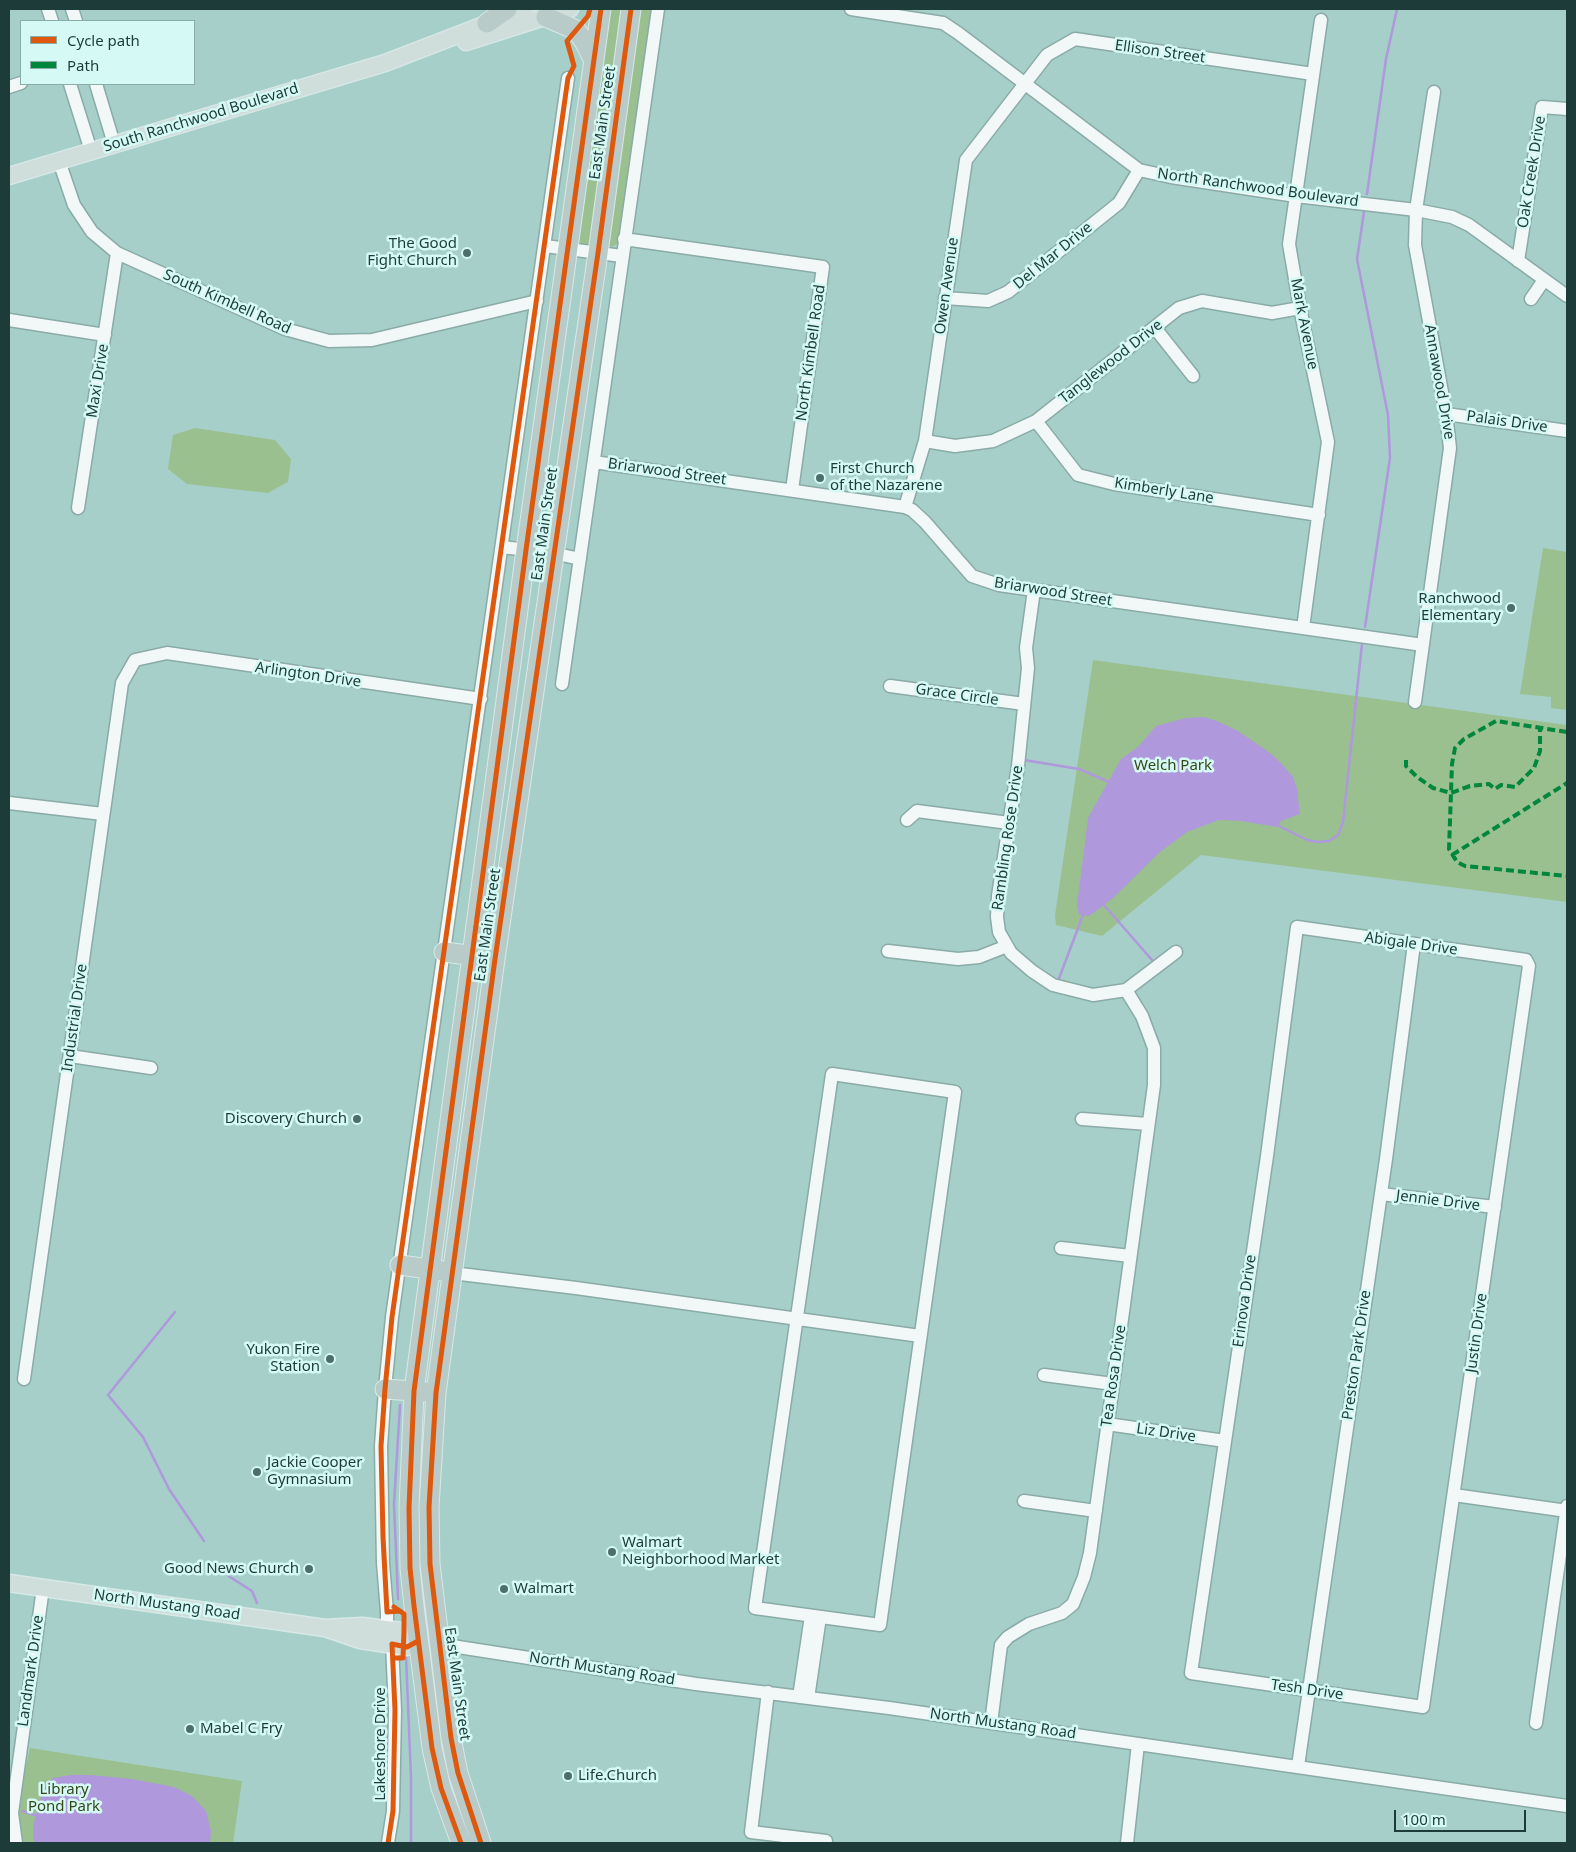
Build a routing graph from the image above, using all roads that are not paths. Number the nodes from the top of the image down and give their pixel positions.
1 (507, 9) edge
2 (525, 9) edge
3 (570, 9) edge
4 (601, 9) edge
5 (631, 9) edge
6 (658, 9) edge
7 (851, 9) edge
8 (546, 17) junction
9 (1321, 20) dead end
10 (487, 23) junction
11 (393, 60) junction
12 (594, 61) junction
13 (1313, 74) junction
14 (568, 78) dead end
15 (1025, 84) junction
16 (70, 85) edge
17 (96, 85) edge
18 (1434, 92) dead end
19 (1567, 109) edge
20 (114, 144) junction
21 (91, 151) junction
22 (60, 161) junction
23 (1139, 170) junction
24 (9, 176) edge
25 (1296, 196) junction
26 (1416, 210) junction
27 (624, 239) junction
28 (545, 246) junction
29 (568, 249) junction
30 (117, 253) junction
31 (598, 253) junction
32 (622, 256) junction
33 (1518, 262) junction
34 (1544, 280) junction
35 (1567, 296) edge
36 (945, 298) junction
37 (1531, 300) dead end
38 (537, 301) junction
39 (1300, 308) junction
40 (9, 320) edge
41 (1155, 328) junction
42 (105, 334) junction
43 (1194, 376) dead end
44 (1446, 414) junction
45 (1036, 421) junction
46 (1567, 431) edge
47 (925, 441) junction
48 (594, 462) junction
49 (792, 490) junction
50 (906, 506) junction
51 (78, 508) dead end
52 (1319, 515) junction
53 (502, 547) junction
54 (526, 550) junction
55 (554, 554) junction
56 (580, 559) junction
57 (1034, 590) junction
58 (1303, 628) junction
59 (1423, 644) junction
60 (135, 660) joint
61 (562, 684) dead end
62 (890, 686) dead end
63 (481, 699) junction
64 (1415, 702) dead end
65 (1024, 704) junction
66 (9, 802) edge
67 (103, 814) junction
68 (907, 820) dead end
69 (1009, 823) junction
70 (1297, 927) joint
71 (1414, 944) junction
72 (1007, 946) junction
73 (888, 951) dead end
74 (444, 952) junction
75 (1176, 952) dead end
76 (473, 956) junction
77 (496, 959) junction
78 (1526, 960) joint
79 (1126, 990) junction
80 (70, 1056) junction
81 (151, 1068) dead end
82 (1082, 1119) dead end
83 (1148, 1124) junction
84 (1381, 1194) junction
85 (1494, 1207) junction
86 (1061, 1248) dead end
87 (1130, 1256) junction
88 (400, 1266) junction
89 (432, 1270) junction
90 (452, 1273) junction
91 (797, 1318) junction
92 (920, 1336) junction
93 (1044, 1375) dead end
94 (24, 1379) dead end
95 (1113, 1384) junction
96 (385, 1390) junction
97 (414, 1391) junction
98 (436, 1393) junction
99 (1107, 1424) junction
100 (1225, 1441) junction
101 (1454, 1495) junction
102 (1024, 1501) dead end
103 (1567, 1506) edge
104 (1096, 1511) junction
105 (1567, 1511) edge
106 (9, 1583) edge
107 (43, 1588) junction
108 (816, 1616) junction
109 (325, 1628) junction
110 (386, 1629) junction
111 (418, 1641) junction
112 (392, 1644) junction
113 (439, 1644) junction
114 (1191, 1673) joint
115 (1309, 1690) junction
116 (768, 1692) junction
117 (804, 1697) junction
118 (1423, 1707) joint
119 (991, 1723) junction
120 (1536, 1723) dead end
121 (1138, 1744) junction
122 (1298, 1766) junction
123 (1567, 1806) edge
124 (453, 1822) junction
125 (826, 1841) dead end
126 (16, 1843) edge
127 (388, 1843) edge
128 (451, 1843) edge
129 (461, 1843) edge
130 (481, 1843) edge
131 (1126, 1843) edge

1 - 10 highway
2 - 10 main road, South Ranchwood Boulevard
3 - 8 main road, South Ranchwood Boulevard
4 - 12 highway, East Main Street
5 - 31 highway, East Main Street
6 - 27 street
7 - 15 street, North Ranchwood Boulevard
8 - 11 main road, South Ranchwood Boulevard
8 - 12 highway
9 - 13 street, Mark Avenue
10 - 11 main road, South Ranchwood Boulevard
11 - 20 main road, South Ranchwood Boulevard
12 - 29 highway, East Main Street
13 - 15 street, Ellison Street
13 - 25 street, Mark Avenue
14 - 28 street
15 - 23 street, North Ranchwood Boulevard
15 - 36 street, Owen Avenue
16 - 21 street
17 - 20 street
18 - 26 street, Annawood Drive
19 - 33 street, Oak Creek Drive
20 - 21 main road, South Ranchwood Boulevard
21 - 22 main road, South Ranchwood Boulevard
22 - 24 main road, South Ranchwood Boulevard
22 - 30 street, South Kimbell Road
23 - 25 street, North Ranchwood Boulevard
23 - 36 street, Del Mar Drive
25 - 26 street, North Ranchwood Boulevard
25 - 39 street, Mark Avenue
26 - 33 street, North Ranchwood Boulevard
26 - 44 street, Annawood Drive
27 - 32 street
27 - 49 street, North Kimbell Road
28 - 29 street
28 - 38 street
29 - 31 street
29 - 54 highway, East Main Street
30 - 38 street, South Kimbell Road
30 - 42 street, Maxi Drive
31 - 32 street
31 - 55 highway, East Main Street
32 - 48 street
33 - 34 street, North Ranchwood Boulevard
34 - 35 street, North Ranchwood Boulevard
34 - 37 street
36 - 47 street, Owen Avenue
38 - 53 street
39 - 41 street, Tanglewood Drive
39 - 52 street, Mark Avenue
40 - 42 street
41 - 43 street
41 - 45 street, Tanglewood Drive
42 - 51 street, Maxi Drive
44 - 46 street, Palais Drive
44 - 59 street, Annawood Drive
45 - 47 street, Tanglewood Drive
45 - 52 street, Kimberly Lane
47 - 50 street, Owen Avenue
48 - 49 street, Briarwood Street
48 - 56 street
49 - 50 street, Briarwood Street
50 - 57 street, Briarwood Street
52 - 58 street, Mark Avenue
53 - 54 street
53 - 63 street
54 - 55 street
54 - 76 highway, East Main Street
55 - 56 street
55 - 77 highway, East Main Street
56 - 61 street
57 - 58 street, Briarwood Street
57 - 65 street, Rambling Rose Drive
58 - 59 street, Briarwood Street
59 - 64 street, Annawood Drive
60 - 63 street, Arlington Drive
60 - 67 street, Industrial Drive
62 - 65 street, Grace Circle
63 - 74 street
65 - 69 street, Rambling Rose Drive
66 - 67 street
67 - 80 street, Industrial Drive
68 - 69 street
69 - 72 street, Rambling Rose Drive
70 - 71 street, Abigale Drive
70 - 100 street, Erinova Drive
71 - 78 street, Abigale Drive
71 - 84 street, Preston Park Drive
72 - 73 street
72 - 79 street, Rambling Rose Drive
74 - 76 highway
74 - 88 street
75 - 79 street, Rambling Rose Drive
76 - 77 highway
76 - 89 highway, East Main Street
77 - 90 highway, East Main Street
78 - 85 street, Justin Drive
79 - 83 street, Tea Rosa Drive
80 - 81 street
80 - 94 street, Industrial Drive
82 - 83 street
83 - 87 street, Tea Rosa Drive
84 - 85 street, Jennie Drive
84 - 115 street, Preston Park Drive
85 - 101 street, Justin Drive
86 - 87 street
87 - 95 street, Tea Rosa Drive
88 - 89 highway
88 - 96 street
89 - 90 highway
89 - 97 highway, East Main Street
90 - 91 street
90 - 98 highway, East Main Street
91 - 92 street
91 - 92 street
91 - 108 street
92 - 108 street
93 - 95 street
95 - 99 street, Tea Rosa Drive
96 - 97 highway
96 - 110 street
97 - 98 highway
97 - 111 highway, East Main Street
98 - 113 highway, East Main Street
99 - 100 street, Liz Drive
99 - 104 street, Tea Rosa Drive
100 - 114 street, Erinova Drive
101 - 105 street
101 - 118 street, Justin Drive
102 - 104 street
103 - 105 street
104 - 119 street, Tea Rosa Drive
105 - 120 street
106 - 107 main road, North Mustang Road
107 - 109 main road, North Mustang Road
107 - 126 street, Landmark Drive
108 - 117 street
109 - 110 main road, North Mustang Road
109 - 112 main road, North Mustang Road
110 - 111 main road, North Mustang Road
111 - 112 main road, North Mustang Road
111 - 113 highway
111 - 124 highway, East Main Street
112 - 127 street, Lakeshore Drive
113 - 116 street, North Mustang Road
113 - 130 highway, East Main Street
114 - 115 street, Tesh Drive
115 - 118 street, Tesh Drive
115 - 122 street, Preston Park Drive
116 - 117 street, North Mustang Road
116 - 125 street
117 - 119 street, North Mustang Road
119 - 121 street, North Mustang Road
121 - 122 street, North Mustang Road
121 - 131 street
122 - 123 street, North Mustang Road
124 - 128 highway
124 - 129 highway, East Main Street

